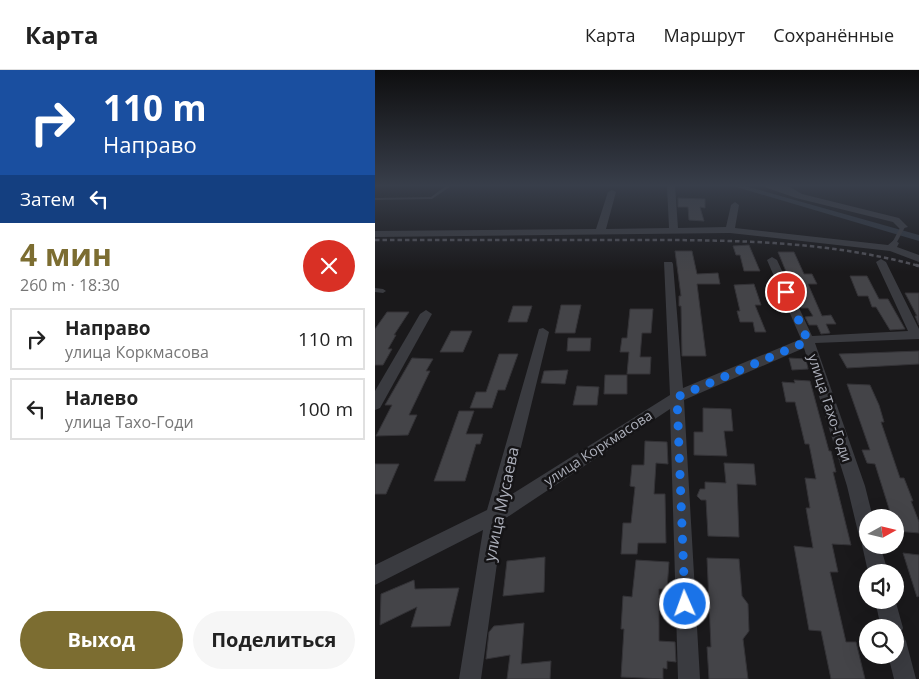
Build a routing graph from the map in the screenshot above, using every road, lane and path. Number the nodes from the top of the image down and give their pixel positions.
1 (605, 214) edge
2 (673, 214) edge
3 (733, 214) edge
4 (875, 214) edge
5 (903, 227) joint
6 (674, 230) junction
7 (730, 230) junction
8 (600, 232) junction
9 (375, 234) edge
10 (893, 246) junction
11 (919, 259) edge
12 (772, 260) dead end
13 (881, 262) dead end
14 (668, 264) dead end
15 (375, 290) edge
16 (383, 291) dead end
17 (426, 314) dead end
18 (543, 332) dead end
19 (917, 335) edge
20 (808, 341) junction
21 (677, 397) junction
22 (375, 404) edge
23 (862, 509) edge
24 (495, 516) junction
25 (375, 575) edge
26 (901, 664) edge
27 (470, 679) edge
28 (689, 679) edge
29 (905, 679) edge

1 - 8 street
2 - 6 street
3 - 7 street
4 - 5 street
5 - 10 lane
6 - 7 street
6 - 8 street
7 - 10 street
8 - 9 street
10 - 11 street
12 - 20 street, улица Тахо-Годи
13 - 19 street
14 - 21 street
15 - 16 lane
17 - 22 street
18 - 24 street, улица Мусаева
19 - 20 street, улица Коркмасова
20 - 21 street, улица Коркмасова
20 - 23 street, улица Тахо-Годи
21 - 24 street, улица Коркмасова
21 - 28 street
24 - 25 street, улица Коркмасова
24 - 27 street, улица Мусаева
26 - 29 street

